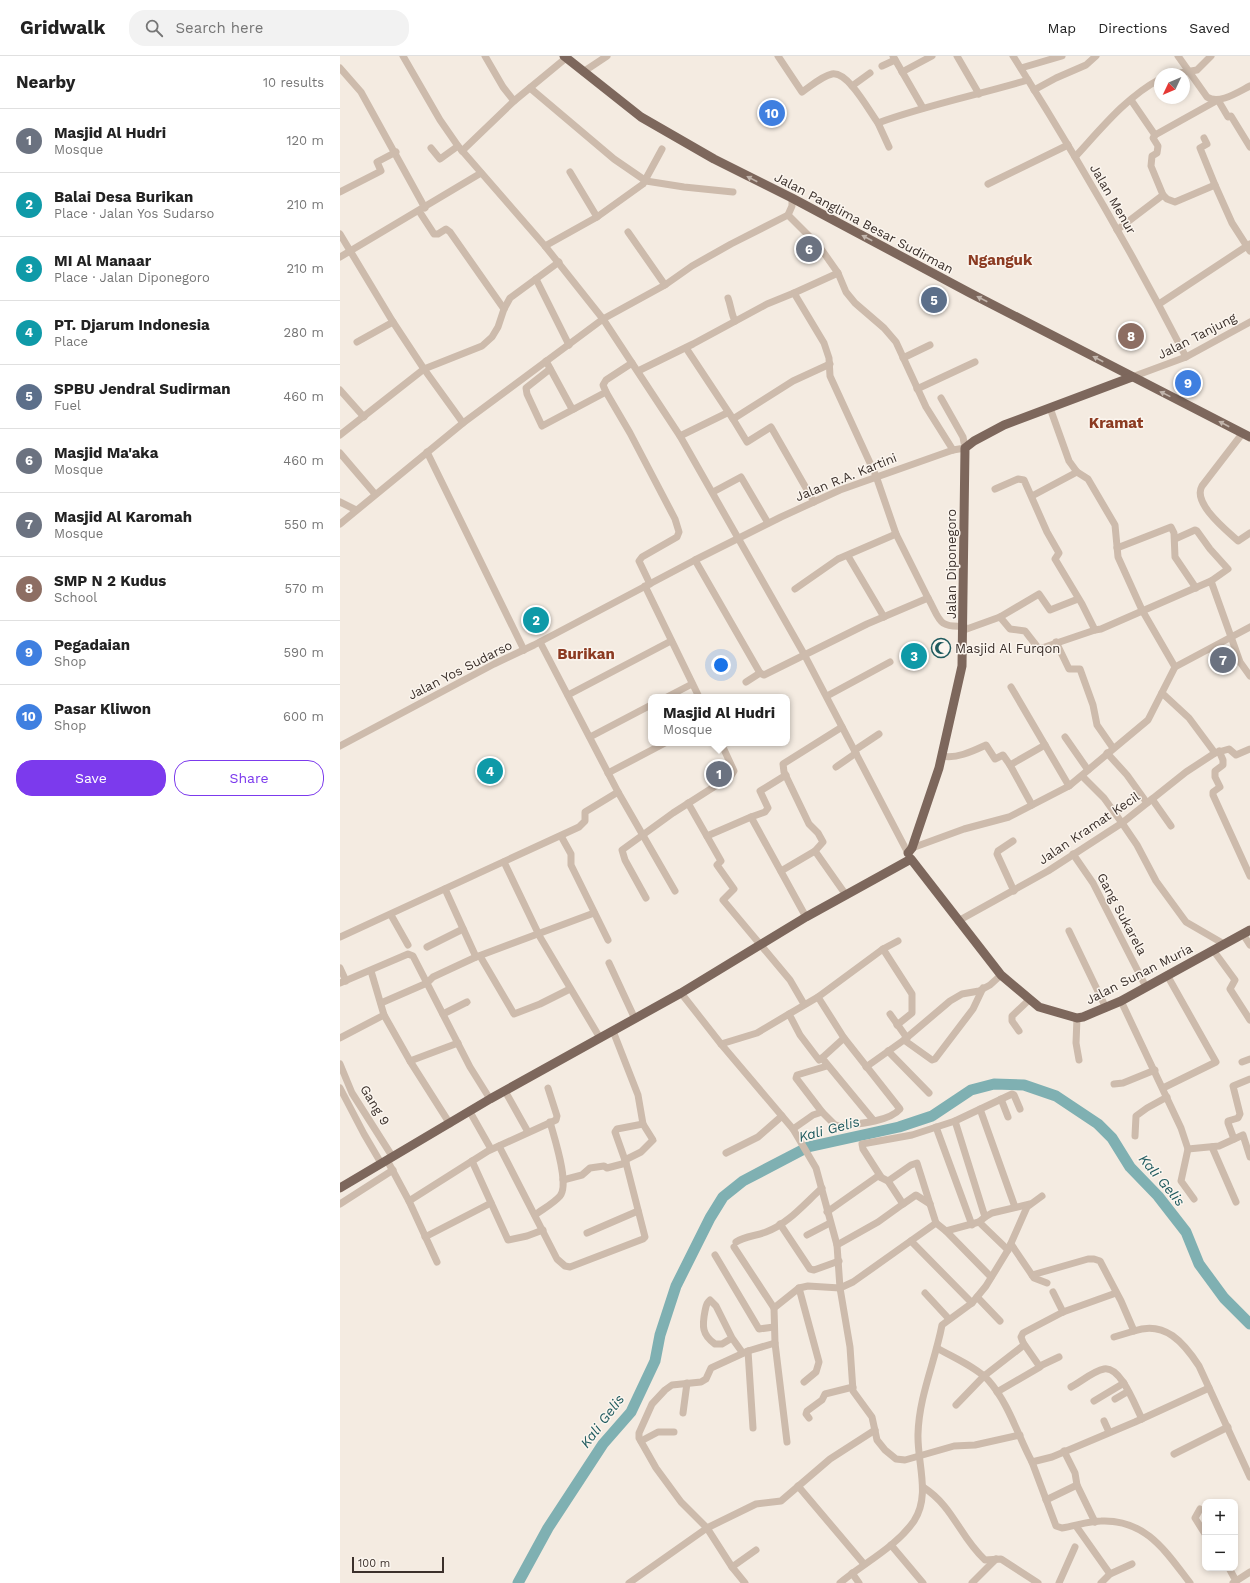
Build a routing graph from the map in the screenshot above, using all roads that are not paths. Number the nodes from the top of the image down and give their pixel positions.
1 (403, 56) edge
2 (485, 56) edge
3 (606, 56) edge
4 (778, 56) edge
5 (932, 56) edge
6 (957, 56) edge
7 (1013, 56) edge
8 (1062, 56) edge
9 (1096, 56) edge
10 (1178, 56) edge
11 (1211, 56) edge
12 (565, 57) edge
13 (894, 58) edge
14 (882, 66) dead end
15 (340, 68) edge
16 (1021, 68) junction
17 (1186, 68) edge
18 (583, 72) junction
19 (902, 72) junction
20 (1190, 72) edge
21 (870, 73) dead end
22 (1190, 73) edge
23 (1028, 80) junction
24 (1154, 84) edge
25 (852, 86) junction
26 (1250, 86) edge
27 (530, 88) junction
28 (1034, 90) junction
29 (979, 94) junction
30 (1131, 100) junction
31 (1217, 100) junction
32 (514, 101) junction
33 (923, 108) junction
34 (878, 123) junction
35 (1154, 134) junction
36 (1204, 138) dead end
37 (1068, 145) junction
38 (890, 147) dead end
39 (1250, 147) edge
40 (431, 148) dead end
41 (460, 149) junction
42 (662, 149) dead end
43 (396, 152) junction
44 (1075, 157) junction
45 (570, 172) dead end
46 (481, 173) junction
47 (646, 181) junction
48 (988, 184) dead end
49 (1215, 184) junction
50 (340, 192) edge
51 (733, 192) dead end
52 (1163, 195) junction
53 (792, 198) junction
54 (422, 209) junction
55 (788, 215) junction
56 (597, 217) junction
57 (1117, 230) junction
58 (628, 232) dead end
59 (340, 234) edge
60 (545, 246) junction
61 (1249, 247) edge
62 (350, 251) junction
63 (340, 257) edge
64 (559, 262) junction
65 (838, 273) junction
66 (536, 279) junction
67 (665, 285) junction
68 (794, 293) junction
69 (728, 298) dead end
70 (1159, 304) junction
71 (504, 308) junction
72 (603, 319) junction
73 (735, 321) junction
74 (393, 322) junction
75 (1250, 322) edge
76 (357, 342) dead end
77 (569, 345) junction
78 (930, 345) dead end
79 (686, 348) junction
80 (1186, 357) junction
81 (903, 358) junction
82 (975, 362) dead end
83 (632, 363) junction
84 (830, 364) junction
85 (548, 365) junction
86 (424, 369) junction
87 (638, 371) junction
88 (1132, 377) junction
89 (917, 389) junction
90 (340, 390) edge
91 (606, 392) junction
92 (941, 398) dead end
93 (1050, 408) junction
94 (574, 409) junction
95 (727, 413) junction
96 (364, 417) junction
97 (733, 419) junction
98 (463, 423) junction
99 (340, 435) edge
100 (680, 436) junction
101 (1246, 436) edge
102 (965, 448) junction
103 (953, 450) junction
104 (427, 452) junction
105 (340, 453) edge
106 (1077, 472) junction
107 (876, 476) junction
108 (996, 489) dead end
109 (713, 492) junction
110 (375, 494) junction
111 (1032, 496) junction
112 (340, 502) edge
113 (814, 502) junction
114 (356, 510) junction
115 (768, 523) junction
116 (340, 524) edge
117 (1250, 533) edge
118 (896, 534) junction
119 (739, 538) junction
120 (1175, 539) junction
121 (1117, 548) junction
122 (848, 556) junction
123 (695, 560) junction
124 (1211, 581) junction
125 (648, 585) junction
126 (1196, 588) junction
127 (795, 589) dead end
128 (928, 598) junction
129 (1078, 599) junction
130 (1142, 610) junction
131 (884, 617) junction
132 (1000, 617) junction
133 (1250, 627) edge
134 (964, 628) junction
135 (1095, 630) junction
136 (1230, 638) junction
137 (671, 641) junction
138 (540, 642) junction
139 (1056, 642) junction
140 (524, 650) junction
141 (804, 654) junction
142 (890, 662) dead end
143 (1175, 667) junction
144 (760, 673) junction
145 (1250, 676) edge
146 (746, 682) dead end
147 (692, 684) junction
148 (1011, 688) dead end
149 (1162, 693) junction
150 (673, 694) edge
151 (697, 694) edge
152 (568, 695) junction
153 (827, 696) junction
154 (648, 707) edge
155 (842, 727) junction
156 (879, 734) dead end
157 (590, 737) junction
158 (1065, 737) dead end
159 (1045, 745) junction
160 (340, 746) edge
161 (659, 746) edge
162 (722, 746) edge
163 (1113, 748) junction
164 (1250, 749) edge
165 (856, 751) junction
166 (1217, 752) junction
167 (1107, 754) junction
168 (942, 756) junction
169 (1010, 765) junction
170 (836, 767) dead end
171 (1088, 770) junction
172 (608, 772) junction
173 (786, 775) junction
174 (1082, 776) junction
175 (1069, 786) junction
176 (618, 792) junction
177 (1150, 801) junction
178 (688, 804) junction
179 (1032, 805) junction
180 (751, 817) junction
181 (1122, 823) junction
182 (1171, 826) dead end
183 (644, 834) junction
184 (561, 836) junction
185 (707, 836) junction
186 (1013, 841) dead end
187 (815, 851) junction
188 (910, 853) junction
189 (1073, 854) junction
190 (504, 862) junction
191 (781, 871) junction
192 (1250, 876) edge
193 (445, 890) junction
194 (675, 891) dead end
195 (1014, 891) junction
196 (846, 895) junction
197 (646, 898) dead end
198 (594, 913) junction
199 (391, 915) junction
200 (806, 917) junction
201 (958, 921) junction
202 (464, 929) junction
203 (1069, 931) dead end
204 (1246, 932) edge
205 (538, 934) junction
206 (340, 937) edge
207 (608, 940) dead end
208 (898, 942) dead end
209 (1224, 944) junction
210 (1250, 944) edge
211 (408, 945) dead end
212 (760, 946) junction
213 (427, 947) dead end
214 (883, 949) junction
215 (1213, 950) junction
216 (478, 956) junction
217 (609, 962) dead end
218 (340, 968) edge
219 (371, 971) junction
220 (1001, 974) junction
221 (1167, 975) junction
222 (343, 982) edge
223 (427, 982) junction
224 (1146, 987) junction
225 (983, 988) junction
226 (570, 989) junction
227 (682, 993) junction
228 (818, 997) junction
229 (1030, 999) junction
230 (1121, 1001) junction
231 (467, 1002) dead end
232 (381, 1003) junction
233 (804, 1004) junction
234 (1106, 1008) junction
235 (443, 1014) junction
236 (789, 1014) junction
237 (890, 1014) dead end
238 (384, 1015) junction
239 (1077, 1018) junction
240 (635, 1019) junction
241 (1250, 1020) edge
242 (898, 1025) junction
243 (613, 1031) junction
244 (1019, 1031) dead end
245 (340, 1038) edge
246 (600, 1038) junction
247 (844, 1038) junction
248 (905, 1039) junction
249 (458, 1043) junction
250 (721, 1044) junction
251 (888, 1050) junction
252 (822, 1058) junction
253 (1250, 1058) edge
254 (1079, 1060) dead end
255 (410, 1061) junction
256 (1242, 1062) dead end
257 (340, 1064) edge
258 (827, 1066) junction
259 (866, 1067) junction
260 (1155, 1070) junction
261 (1250, 1079) edge
262 (1114, 1084) dead end
263 (340, 1088) edge
264 (548, 1088) dead end
265 (1163, 1088) junction
266 (505, 1091) junction
267 (929, 1093) dead end
268 (1167, 1097) junction
269 (490, 1099) junction
270 (1001, 1099) junction
271 (980, 1109) junction
272 (1020, 1109) dead end
273 (470, 1112) junction
274 (822, 1112) junction
275 (782, 1116) junction
276 (1008, 1117) dead end
277 (874, 1121) junction
278 (955, 1121) junction
279 (550, 1122) junction
280 (450, 1124) junction
281 (643, 1124) junction
282 (936, 1127) junction
283 (793, 1129) junction
284 (528, 1132) junction
285 (1246, 1133) edge
286 (1135, 1136) dead end
287 (1234, 1139) junction
288 (499, 1146) junction
289 (1212, 1147) junction
290 (492, 1149) junction
291 (1188, 1149) junction
292 (726, 1153) dead end
293 (1250, 1157) edge
294 (387, 1160) junction
295 (472, 1161) junction
296 (626, 1162) junction
297 (393, 1170) junction
298 (881, 1176) junction
299 (563, 1180) junction
300 (888, 1181) junction
301 (340, 1188) edge
302 (822, 1188) junction
303 (1042, 1196) dead end
304 (1194, 1199) dead end
305 (409, 1201) junction
306 (1236, 1202) dead end
307 (491, 1203) junction
308 (340, 1204) edge
309 (903, 1204) junction
310 (930, 1204) junction
311 (1030, 1204) junction
312 (1015, 1207) junction
313 (638, 1211) junction
314 (827, 1212) junction
315 (535, 1215) junction
316 (985, 1216) junction
317 (936, 1223) junction
318 (780, 1224) junction
319 (830, 1224) junction
320 (975, 1224) junction
321 (543, 1230) junction
322 (946, 1231) junction
323 (587, 1233) dead end
324 (807, 1235) dead end
325 (426, 1236) junction
326 (911, 1241) junction
327 (837, 1245) junction
328 (1010, 1247) junction
329 (715, 1255) dead end
330 (839, 1261) junction
331 (437, 1262) dead end
332 (1032, 1275) junction
333 (991, 1278) junction
334 (1047, 1283) dead end
335 (799, 1288) junction
336 (840, 1288) junction
337 (1053, 1292) dead end
338 (925, 1293) dead end
339 (1116, 1293) junction
340 (974, 1300) junction
341 (774, 1308) junction
342 (1063, 1312) junction
343 (950, 1319) junction
344 (1000, 1321) dead end
345 (774, 1327) junction
346 (1134, 1331) junction
347 (1114, 1337) dead end
348 (732, 1338) junction
349 (775, 1343) junction
350 (1024, 1344) junction
351 (937, 1348) junction
352 (745, 1352) junction
353 (1059, 1357) dead end
354 (1040, 1366) junction
355 (984, 1376) junction
356 (804, 1382) dead end
357 (688, 1383) junction
358 (1124, 1383) junction
359 (853, 1387) junction
360 (1071, 1388) dead end
361 (1209, 1388) junction
362 (997, 1392) junction
363 (1127, 1392) junction
364 (1115, 1399) dead end
365 (1094, 1401) dead end
366 (956, 1405) dead end
367 (683, 1413) dead end
368 (809, 1418) dead end
369 (1142, 1419) junction
370 (1104, 1421) dead end
371 (1228, 1426) junction
372 (753, 1428) dead end
373 (875, 1430) junction
374 (674, 1432) dead end
375 (1110, 1432) junction
376 (1020, 1435) junction
377 (641, 1441) junction
378 (787, 1442) dead end
379 (1064, 1451) junction
380 (1174, 1454) dead end
381 (919, 1456) junction
382 (1032, 1462) junction
383 (1250, 1477) edge
384 (1077, 1485) junction
385 (798, 1486) junction
386 (923, 1487) junction
387 (1046, 1500) junction
388 (1200, 1509) dead end
389 (1095, 1522) junction
390 (1076, 1526) junction
391 (708, 1528) junction
392 (1202, 1529) edge
393 (891, 1544) junction
394 (1075, 1547) dead end
395 (756, 1550) dead end
396 (996, 1559) junction
397 (864, 1564) junction
398 (1132, 1564) dead end
399 (732, 1567) junction
400 (1230, 1571) edge
401 (1250, 1572) edge
402 (852, 1573) junction
403 (1110, 1574) junction
404 (1235, 1582) edge
405 (630, 1583) edge
406 (745, 1583) edge
407 (840, 1583) edge
408 (859, 1583) edge
409 (923, 1583) edge
410 (972, 1583) edge
411 (1038, 1583) edge
412 (1059, 1583) edge
413 (1101, 1583) edge
414 (1190, 1583) edge

1 - 41 street
2 - 32 street
3 - 18 street
4 - 25 street
5 - 19 street
6 - 29 street
7 - 16 street, Jalan Menur
8 - 16 street
9 - 28 street
10 - 17 street
11 - 20 street
12 - 18 main road, Jalan Panglima Besar Sudirman
12 - 27 street
13 - 14 street
13 - 19 street
15 - 43 street
16 - 23 street, Jalan Menur
53 -> 18 main road, Jalan Panglima Besar Sudirman
19 - 33 street
21 - 25 street
22 - 31 street
23 - 28 street, Jalan Menur
23 - 29 street
24 - 30 street
25 - 34 street
26 - 31 street
27 - 32 street
27 - 47 street
28 - 37 street, Jalan Menur
29 - 33 street
30 - 35 street
30 - 44 street
31 - 35 street
31 - 39 street
32 - 41 street
33 - 34 street
34 - 38 street
35 - 52 street
36 - 49 street
37 - 44 street, Jalan Menur
37 - 48 street
40 - 41 street
41 - 46 street
42 - 47 street
43 - 50 street
43 - 54 street
44 - 57 street, Jalan Menur
45 - 56 street
46 - 54 street
46 - 60 street
47 - 51 street
47 - 56 street
49 - 52 street
49 - 61 street
52 - 57 street
53 - 55 street
88 -> 53 main road, Jalan Panglima Besar Sudirman
54 - 62 street
54 - 71 street
55 - 65 street
55 - 67 street
56 - 60 street
57 - 70 street, Jalan Menur
58 - 67 street
59 - 62 street
60 - 64 street
61 - 70 street
62 - 63 street
62 - 74 street
64 - 66 street
64 - 72 street
65 - 68 street
65 - 81 street
66 - 71 street
66 - 77 street
67 - 72 street
68 - 73 street
68 - 84 street
69 - 73 street
70 - 80 street, Jalan Menur
71 - 86 street
72 - 77 street
72 - 83 street
73 - 79 street
74 - 76 street
74 - 86 street
75 - 80 street, Jalan Tanjung
77 - 85 street
78 - 81 street
79 - 87 street
79 - 95 street
80 - 88 street, Jalan Tanjung
81 - 89 street
82 - 89 street
83 - 87 street
83 - 91 street
84 - 97 street
84 - 107 street
85 - 94 street
85 - 94 street
85 - 98 street
86 - 96 street
86 - 98 street
87 - 100 street
88 - 93 main road
101 -> 88 main road, Jalan Panglima Besar Sudirman
89 - 103 street
90 - 96 street
91 - 94 street
91 - 125 street
92 - 102 street
93 - 102 main road
93 - 106 street
95 - 97 street
95 - 100 street
96 - 99 street
97 - 113 street
98 - 104 street
100 - 109 street
101 - 117 street
102 - 103 street, Jalan R.A. Kartini
102 - 134 main road, Jalan Diponegoro
103 - 107 street, Jalan R.A. Kartini
104 - 110 street
104 - 140 street
105 - 110 street
106 - 111 street
106 - 121 street
107 - 113 street, Jalan R.A. Kartini
107 - 118 street
108 - 111 street
109 - 115 street
109 - 119 street
110 - 114 street
111 - 129 street
112 - 114 street
113 - 115 street, Jalan R.A. Kartini
114 - 116 street
115 - 119 street, Jalan R.A. Kartini
118 - 122 street
118 - 128 street
119 - 123 street, Jalan Yos Sudarso
119 - 141 street
120 - 121 street
120 - 124 street
120 - 126 street
121 - 130 street
122 - 127 street
122 - 131 street
123 - 125 street, Jalan Yos Sudarso
123 - 144 street
124 - 126 street
124 - 136 street
125 - 137 street
125 - 138 street, Jalan Yos Sudarso
126 - 130 street
128 - 131 street
128 - 134 street
129 - 132 street
129 - 135 street
130 - 135 street
130 - 143 street
131 - 141 street
132 - 134 street
132 - 139 street
133 - 136 street
134 - 168 main road, Jalan Diponegoro
135 - 139 street
136 - 143 street
136 - 145 street
137 - 147 street
137 - 152 street
138 - 140 street, Jalan Yos Sudarso
138 - 152 street
139 - 163 street
140 - 160 street, Jalan Yos Sudarso
141 - 144 street
141 - 153 street
142 - 153 street
143 - 149 street
144 - 146 street
147 - 150 street
147 - 151 street
148 - 159 street
149 - 163 street
149 - 166 street
152 - 157 street
153 - 155 street
154 - 157 street
155 - 165 street
155 - 173 street
156 - 165 street
157 - 172 street
158 - 171 street
159 - 169 street
159 - 175 street
161 - 172 street
162 - 178 street
163 - 167 street
164 - 166 street
165 - 170 street
165 - 188 street
166 - 177 street, Jalan Kramat Kecil
166 - 192 street
167 - 171 street
167 - 177 street
168 - 169 street
168 - 188 main road, Jalan Diponegoro
169 - 179 street
171 - 174 street
172 - 176 street
173 - 180 street
173 - 187 street
174 - 175 street
174 - 181 street
175 - 179 street
176 - 183 street
176 - 184 street
177 - 181 street, Jalan Kramat Kecil
177 - 182 street
178 - 183 street
178 - 185 street
179 - 188 street
180 - 185 street
180 - 191 street
181 - 189 street, Jalan Kramat Kecil
181 - 209 street
183 - 194 street
183 - 197 street
184 - 190 street
184 - 198 street
185 - 212 street
186 - 195 street
187 - 191 street
187 - 196 street
188 - 196 main road
188 - 201 main road, Jalan Sunan Muria
189 - 195 street, Jalan Kramat Kecil
189 - 224 street, Gang Sukarela
190 - 193 street
190 - 205 street
191 - 200 street
193 - 199 street
193 - 202 street
195 - 201 street, Jalan Kramat Kecil
196 - 200 main road
198 - 205 street
198 - 207 street
199 - 206 street
199 - 211 street
200 - 212 main road
201 - 220 main road, Jalan Sunan Muria
202 - 213 street
202 - 216 street
203 - 234 street
204 - 209 main road, Jalan Sunan Muria
204 - 210 street
205 - 216 street
205 - 226 street
208 - 214 street
209 - 215 main road, Jalan Sunan Muria
212 - 227 main road
212 - 233 street
214 - 228 street
214 - 242 street
215 - 221 main road, Jalan Sunan Muria
215 - 241 street
216 - 223 street
216 - 226 street
217 - 240 street
218 - 222 street
219 - 222 street
219 - 223 street
219 - 232 street
220 - 225 street
220 - 229 main road, Jalan Sunan Muria
221 - 224 main road, Jalan Sunan Muria
221 - 265 street
223 - 232 street
223 - 235 street
224 - 230 main road, Jalan Sunan Muria
225 - 248 street
225 - 248 street
226 - 246 street
227 - 240 main road
227 - 250 street
228 - 233 street
228 - 247 street
229 - 239 main road, Jalan Sunan Muria
229 - 244 street
230 - 234 main road, Jalan Sunan Muria
230 - 260 street
231 - 235 street
232 - 238 street
233 - 236 street
234 - 239 main road, Jalan Sunan Muria
235 - 249 street
236 - 250 street
236 - 252 street
237 - 242 street
238 - 245 street
238 - 255 street
239 - 254 street
240 - 243 main road
242 - 248 street
243 - 246 main road
243 - 281 street
246 - 266 main road
247 - 252 street
247 - 259 street
248 - 251 street
249 - 255 street
249 - 269 street
250 - 275 street
251 - 259 street
251 - 267 street
252 - 258 street
253 - 256 street
255 - 280 street
257 - 294 street, Gang 9
258 - 274 street
258 - 277 street
259 - 277 street
260 - 262 street
260 - 265 street
261 - 287 street
263 - 294 street
264 - 279 street
265 - 268 street
266 - 269 main road
266 - 284 street
268 - 286 street
268 - 291 street
269 - 273 main road
270 - 271 street
270 - 272 street
270 - 276 street
271 - 278 street
271 - 312 street
273 - 280 main road
273 - 290 street
274 - 277 street
274 - 283 street
275 - 283 street
275 - 292 street
278 - 282 street
278 - 316 street
279 - 284 street
279 - 299 street
280 - 294 main road
281 - 296 street
281 - 296 street
282 - 298 street
282 - 320 street
283 - 302 street
284 - 288 street
285 - 287 street
285 - 293 street
287 - 289 street
288 - 290 street
288 - 315 street
289 - 291 street
289 - 306 street
290 - 295 street
291 - 304 street
294 - 297 street
294 - 301 main road
295 - 305 street
295 - 307 street
296 - 299 street
296 - 313 street
297 - 305 street
297 - 308 street
298 - 300 street
298 - 314 street
299 - 315 street
300 - 309 street
300 - 310 street
302 - 314 street
302 - 318 street
303 - 311 street
305 - 325 street
307 - 321 street
307 - 325 street
309 - 310 street
309 - 327 street
310 - 317 street
311 - 312 street
311 - 328 street
312 - 316 street
313 - 321 street
313 - 323 street
314 - 319 street
315 - 321 street
316 - 320 street
317 - 322 street
317 - 326 street
318 - 330 street
318 - 341 street
319 - 324 street
319 - 327 street
320 - 322 street
320 - 328 street
322 - 333 street
325 - 331 street
326 - 336 street
326 - 340 street
327 - 330 street
328 - 332 street
328 - 333 street
329 - 345 street
330 - 336 street
332 - 334 street
332 - 339 street
333 - 340 street
335 - 336 street
335 - 341 street
335 - 356 street
336 - 359 street
337 - 342 street
338 - 343 street
339 - 342 street
339 - 346 street
340 - 343 street
340 - 344 street
341 - 345 street
342 - 350 street
343 - 351 street
345 - 349 street
346 - 347 street
346 - 361 street
348 - 348 street
348 - 352 street
349 - 352 street
349 - 378 street
350 - 354 street
350 - 355 street
351 - 355 street
351 - 381 street
352 - 357 street
352 - 372 street
353 - 354 street
354 - 362 street
355 - 362 street
355 - 366 street
357 - 367 street
357 - 377 street
358 - 360 street
358 - 363 street
358 - 365 street
359 - 368 street
359 - 373 street
361 - 369 street
361 - 371 street
362 - 376 street
363 - 364 street
363 - 369 street
369 - 375 street
370 - 375 street
371 - 380 street
371 - 383 street
373 - 381 street
373 - 385 street
374 - 377 street
375 - 379 street
376 - 381 street
376 - 382 street
377 - 391 street
379 - 382 street
379 - 384 street
381 - 386 street
382 - 387 street
384 - 387 street
384 - 389 street
385 - 391 street
385 - 397 street
386 - 393 street
386 - 396 street
387 - 390 street
388 - 392 street
389 - 390 street
389 - 414 street
390 - 403 street
391 - 399 street
391 - 405 street
393 - 397 street
393 - 409 street
394 - 412 street
395 - 399 street
396 - 410 street
396 - 411 street
397 - 402 street
398 - 403 street
399 - 406 street
400 - 404 street
401 - 404 street
402 - 407 street
402 - 408 street
403 - 413 street

